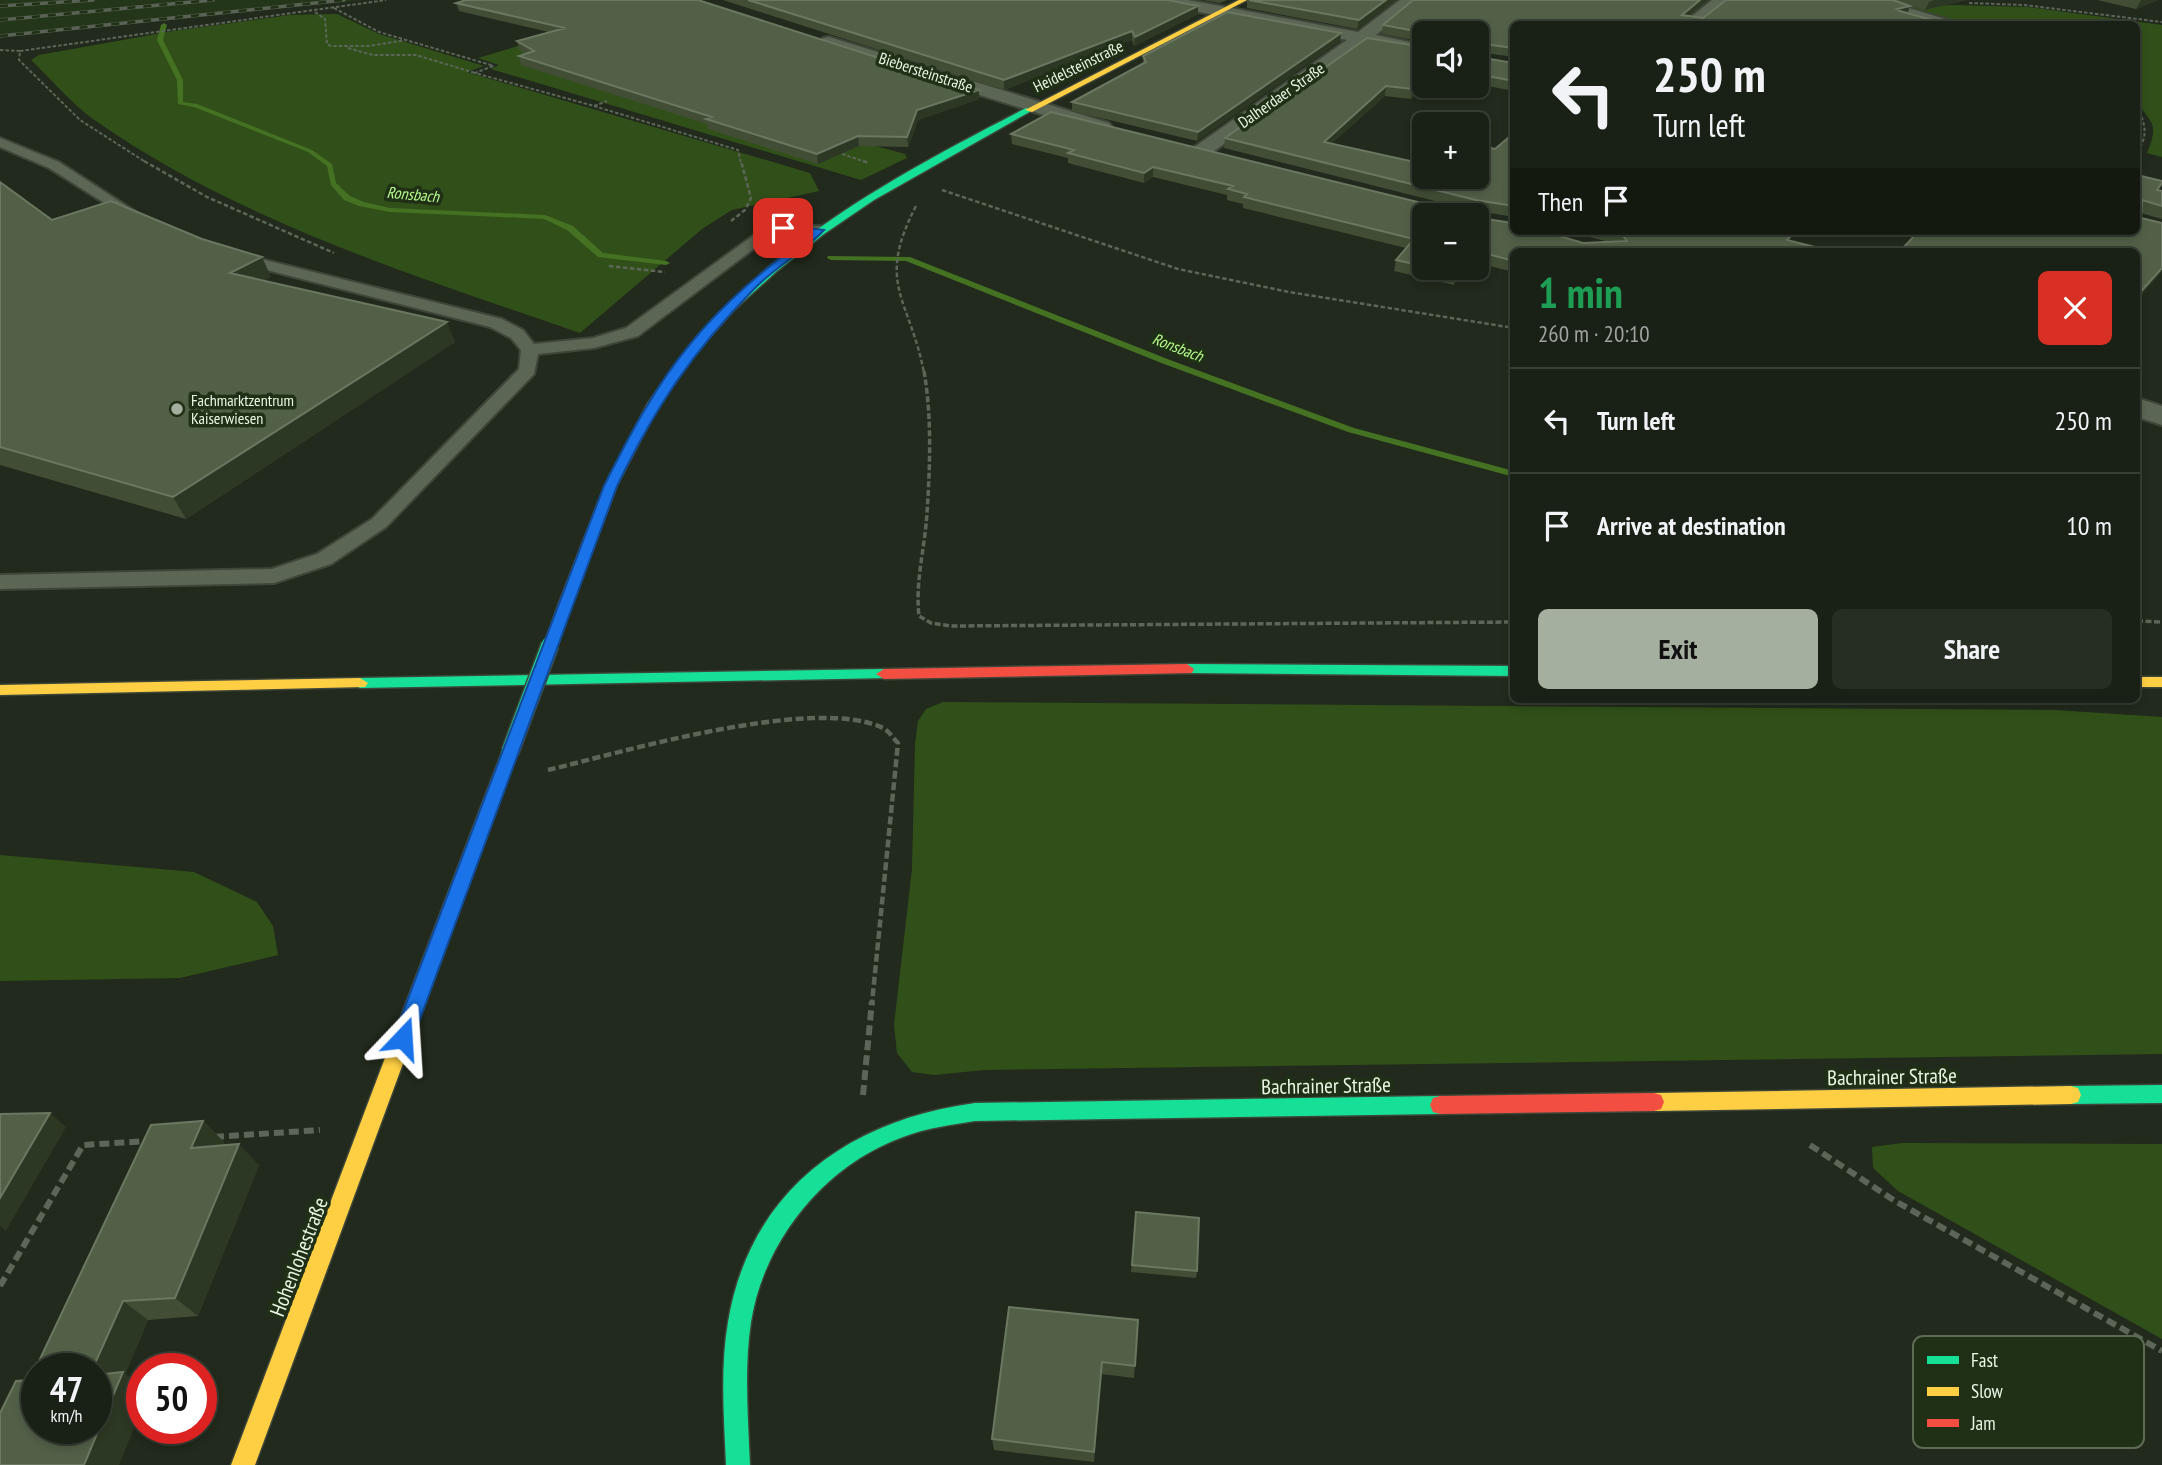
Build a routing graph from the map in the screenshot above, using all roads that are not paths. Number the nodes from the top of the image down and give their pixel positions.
1 (1163, 0) edge
2 (1244, 0) edge
3 (1410, 0) edge
4 (1722, 0) edge
5 (1872, 0) edge
6 (1220, 13) junction
7 (1694, 21) edge
8 (1946, 21) edge
9 (814, 37) edge
10 (1362, 38) junction
11 (1412, 48) edge
12 (1034, 107) junction
13 (1125, 133) edge
14 (0, 142) edge
15 (1175, 145) edge
16 (1200, 152) junction
17 (1228, 159) edge
18 (156, 228) edge
19 (820, 230) junction
20 (221, 254) edge
21 (530, 350) junction
22 (2140, 408) edge
23 (2162, 416) edge
24 (0, 582) edge
25 (566, 603) joint
26 (1510, 671) edge
27 (2140, 682) edge
28 (2162, 682) edge
29 (0, 690) edge
30 (2162, 1094) edge
31 (243, 1465) edge
32 (738, 1465) edge

1 - 6 street
2 - 6 main road, Heidelsteinstraße
3 - 10 street, Dalherdaer Straße
4 - 7 street
5 - 8 lane
6 - 10 street
6 - 12 main road, Heidelsteinstraße
9 - 12 street, Biebersteinstraße
10 - 11 street
10 - 16 street, Dalherdaer Straße
12 - 13 street, Biebersteinstraße
12 - 19 main road, Heidelsteinstraße
14 - 18 lane
15 - 16 street
16 - 17 street
19 - 21 lane
19 - 25 main road, Heidelsteinstraße
20 - 21 lane
21 - 24 lane
22 - 23 street
25 - 31 main road, Hohenlohestraße, bridge
26 - 29 main road
27 - 28 main road
30 - 32 main road, Bachrainer Straße

